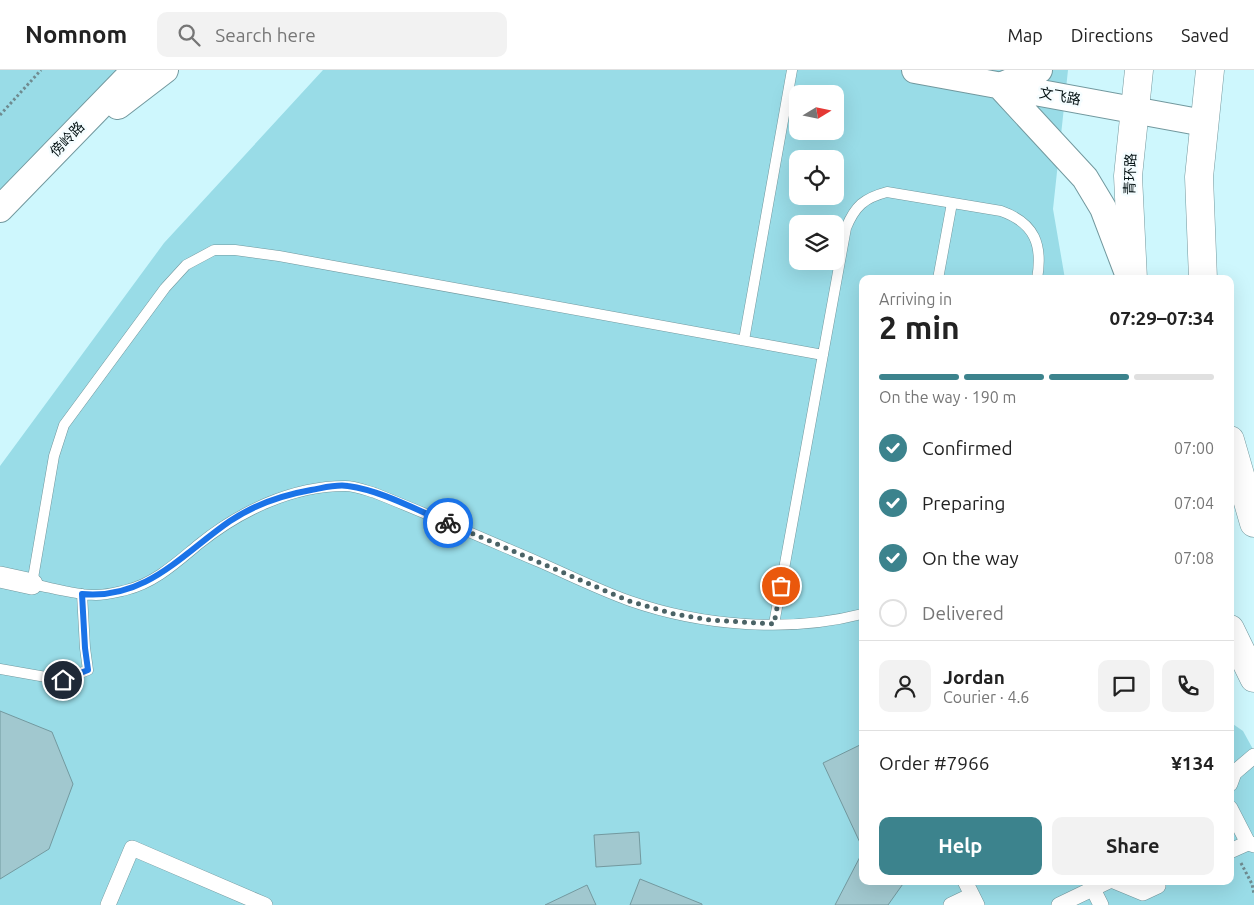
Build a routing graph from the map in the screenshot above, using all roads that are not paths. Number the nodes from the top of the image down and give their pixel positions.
1 (135, 70) edge
2 (165, 70) edge
3 (792, 70) edge
4 (915, 70) edge
5 (1039, 70) edge
6 (1139, 70) edge
7 (1210, 70) edge
8 (1000, 86) junction
9 (1135, 110) junction
10 (1204, 123) junction
11 (44, 163) junction
12 (952, 203) junction
13 (0, 208) edge
14 (939, 275) edge
15 (1037, 275) edge
16 (1129, 275) edge
17 (1131, 275) edge
18 (1203, 275) edge
19 (744, 340) junction
20 (823, 355) junction
21 (1234, 454) edge
22 (1254, 523) edge
23 (0, 577) edge
24 (32, 584) junction
25 (82, 594) junction
26 (859, 615) edge
27 (774, 624) junction
28 (1234, 637) edge
29 (0, 669) edge
30 (1254, 678) edge
31 (1254, 756) edge
32 (1234, 773) edge
33 (1234, 822) edge
34 (1241, 847) edge
35 (1091, 885) edge
36 (1124, 885) edge
37 (1158, 886) dead end
38 (971, 894) edge
39 (108, 905) edge
40 (265, 905) edge
41 (951, 905) edge
42 (1059, 905) edge
43 (1101, 905) edge

1 - 11 street, 傍岭路
2 - 11 street
3 - 19 lane
4 - 8 street, 文飞路
5 - 8 street
6 - 9 main road, 青环路
7 - 10 main road
8 - 9 street, 文飞路
8 - 16 street
9 - 10 street, 文飞路
9 - 17 main road, 青环路
10 - 18 main road
11 - 13 street, 傍岭路
12 - 14 lane
12 - 15 lane
12 - 20 lane
19 - 20 lane
19 - 24 lane
20 - 27 lane
21 - 22 main road
23 - 24 street
24 - 25 lane
25 - 27 lane
25 - 29 lane
26 - 27 lane
28 - 30 main road
31 - 32 street
33 - 34 street
35 - 42 street
35 - 43 street
36 - 37 street
38 - 41 street
39 - 40 street

